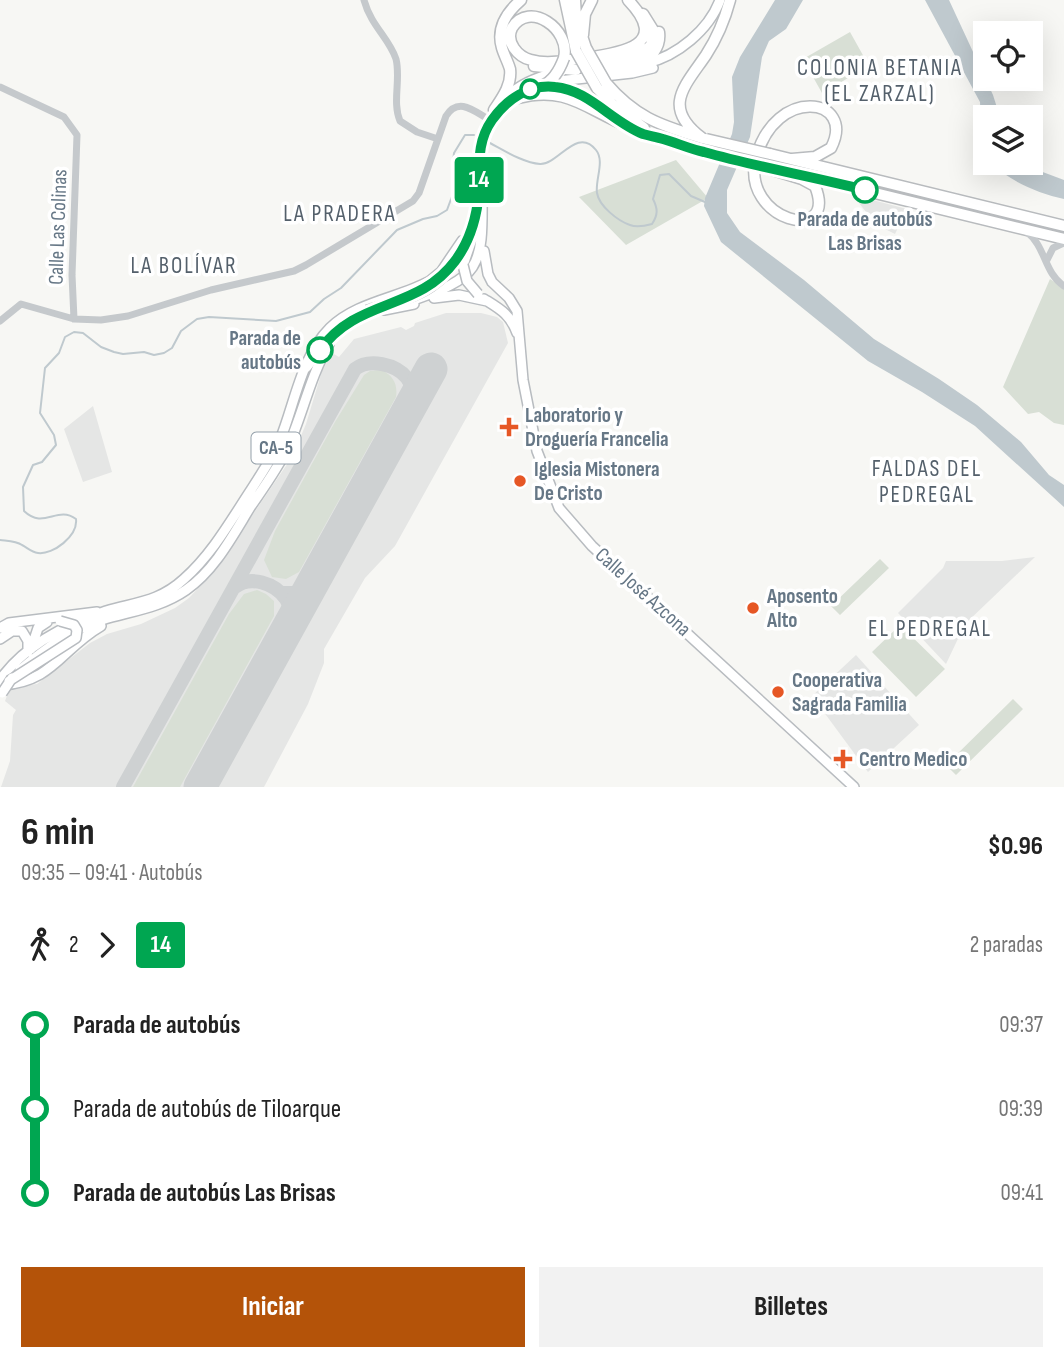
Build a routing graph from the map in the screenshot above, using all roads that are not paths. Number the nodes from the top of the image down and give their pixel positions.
1 (364, 0) edge
2 (521, 0) edge
3 (565, 0) edge
4 (577, 0) edge
5 (586, 0) edge
6 (592, 0) edge
7 (628, 0) edge
8 (634, 0) edge
9 (722, 1) edge
10 (639, 12) junction
11 (580, 44) junction
12 (639, 65) junction
13 (588, 69) junction
14 (576, 70) junction
15 (602, 85) junction
16 (542, 86) junction
17 (0, 87) edge
18 (518, 98) junction
19 (491, 114) junction
20 (632, 128) junction
21 (661, 138) junction
22 (704, 138) junction
23 (438, 139) junction
24 (792, 159) junction
25 (762, 166) junction
26 (475, 182) junction
27 (1064, 226) edge
28 (1024, 230) junction
29 (1064, 241) edge
30 (482, 242) junction
31 (1047, 261) junction
32 (432, 279) junction
33 (1064, 286) edge
34 (450, 296) junction
35 (487, 301) junction
36 (384, 310) junction
37 (74, 319) junction
38 (0, 321) edge
39 (519, 345) junction
40 (310, 370) junction
41 (144, 610) junction
42 (106, 611) junction
43 (47, 622) junction
44 (0, 630) edge
45 (0, 639) edge
46 (29, 651) junction
47 (16, 668) junction
48 (2, 687) edge
49 (854, 787) edge

1 - 23 street
2 - 19 highway
3 - 11 highway
4 - 11 highway
5 - 11 highway
6 - 11 highway
7 - 10 highway
8 - 12 highway
9 - 12 main road
9 - 18 main road
9 - 22 highway
10 - 13 highway
10 - 16 highway, bridge
11 - 14 highway
11 - 15 highway, bridge
12 - 13 main road, CA-5
13 - 14 main road, CA-5
14 - 19 main road, CA-5
15 - 21 highway
15 - 22 highway
16 - 20 highway
16 - 40 highway, bridge
17 - 37 street, Calle Las Colinas
18 - 20 highway
18 - 30 main road, CA-5
19 - 23 street
19 - 26 main road, CA-5
20 - 21 highway
21 - 25 highway, bridge
22 - 24 highway, bridge
23 - 37 street
24 - 25 highway
24 - 27 highway
25 - 28 highway
26 - 32 main road, CA-5
26 - 35 main road, Calle José Azcona, bridge
28 - 29 highway
28 - 31 street
29 - 31 street
30 - 36 main road, CA-5
30 - 39 main road, Calle José Azcona
31 - 33 street
32 - 34 main road
32 - 40 main road, CA-5
34 - 35 main road
34 - 36 main road
35 - 39 main road, Calle José Azcona
36 - 40 main road, CA-5
37 - 38 street
39 - 49 main road, Calle José Azcona
40 - 41 main road, CA-5
40 - 42 main road, CA-5
41 - 47 main road, CA-5
41 - 48 main road
42 - 44 main road
42 - 46 main road, CA-5
43 - 44 main road
43 - 46 main road
43 - 48 main road, bridge
45 - 46 main road
46 - 47 main road, CA-5
47 - 48 main road, CA-5, bridge

